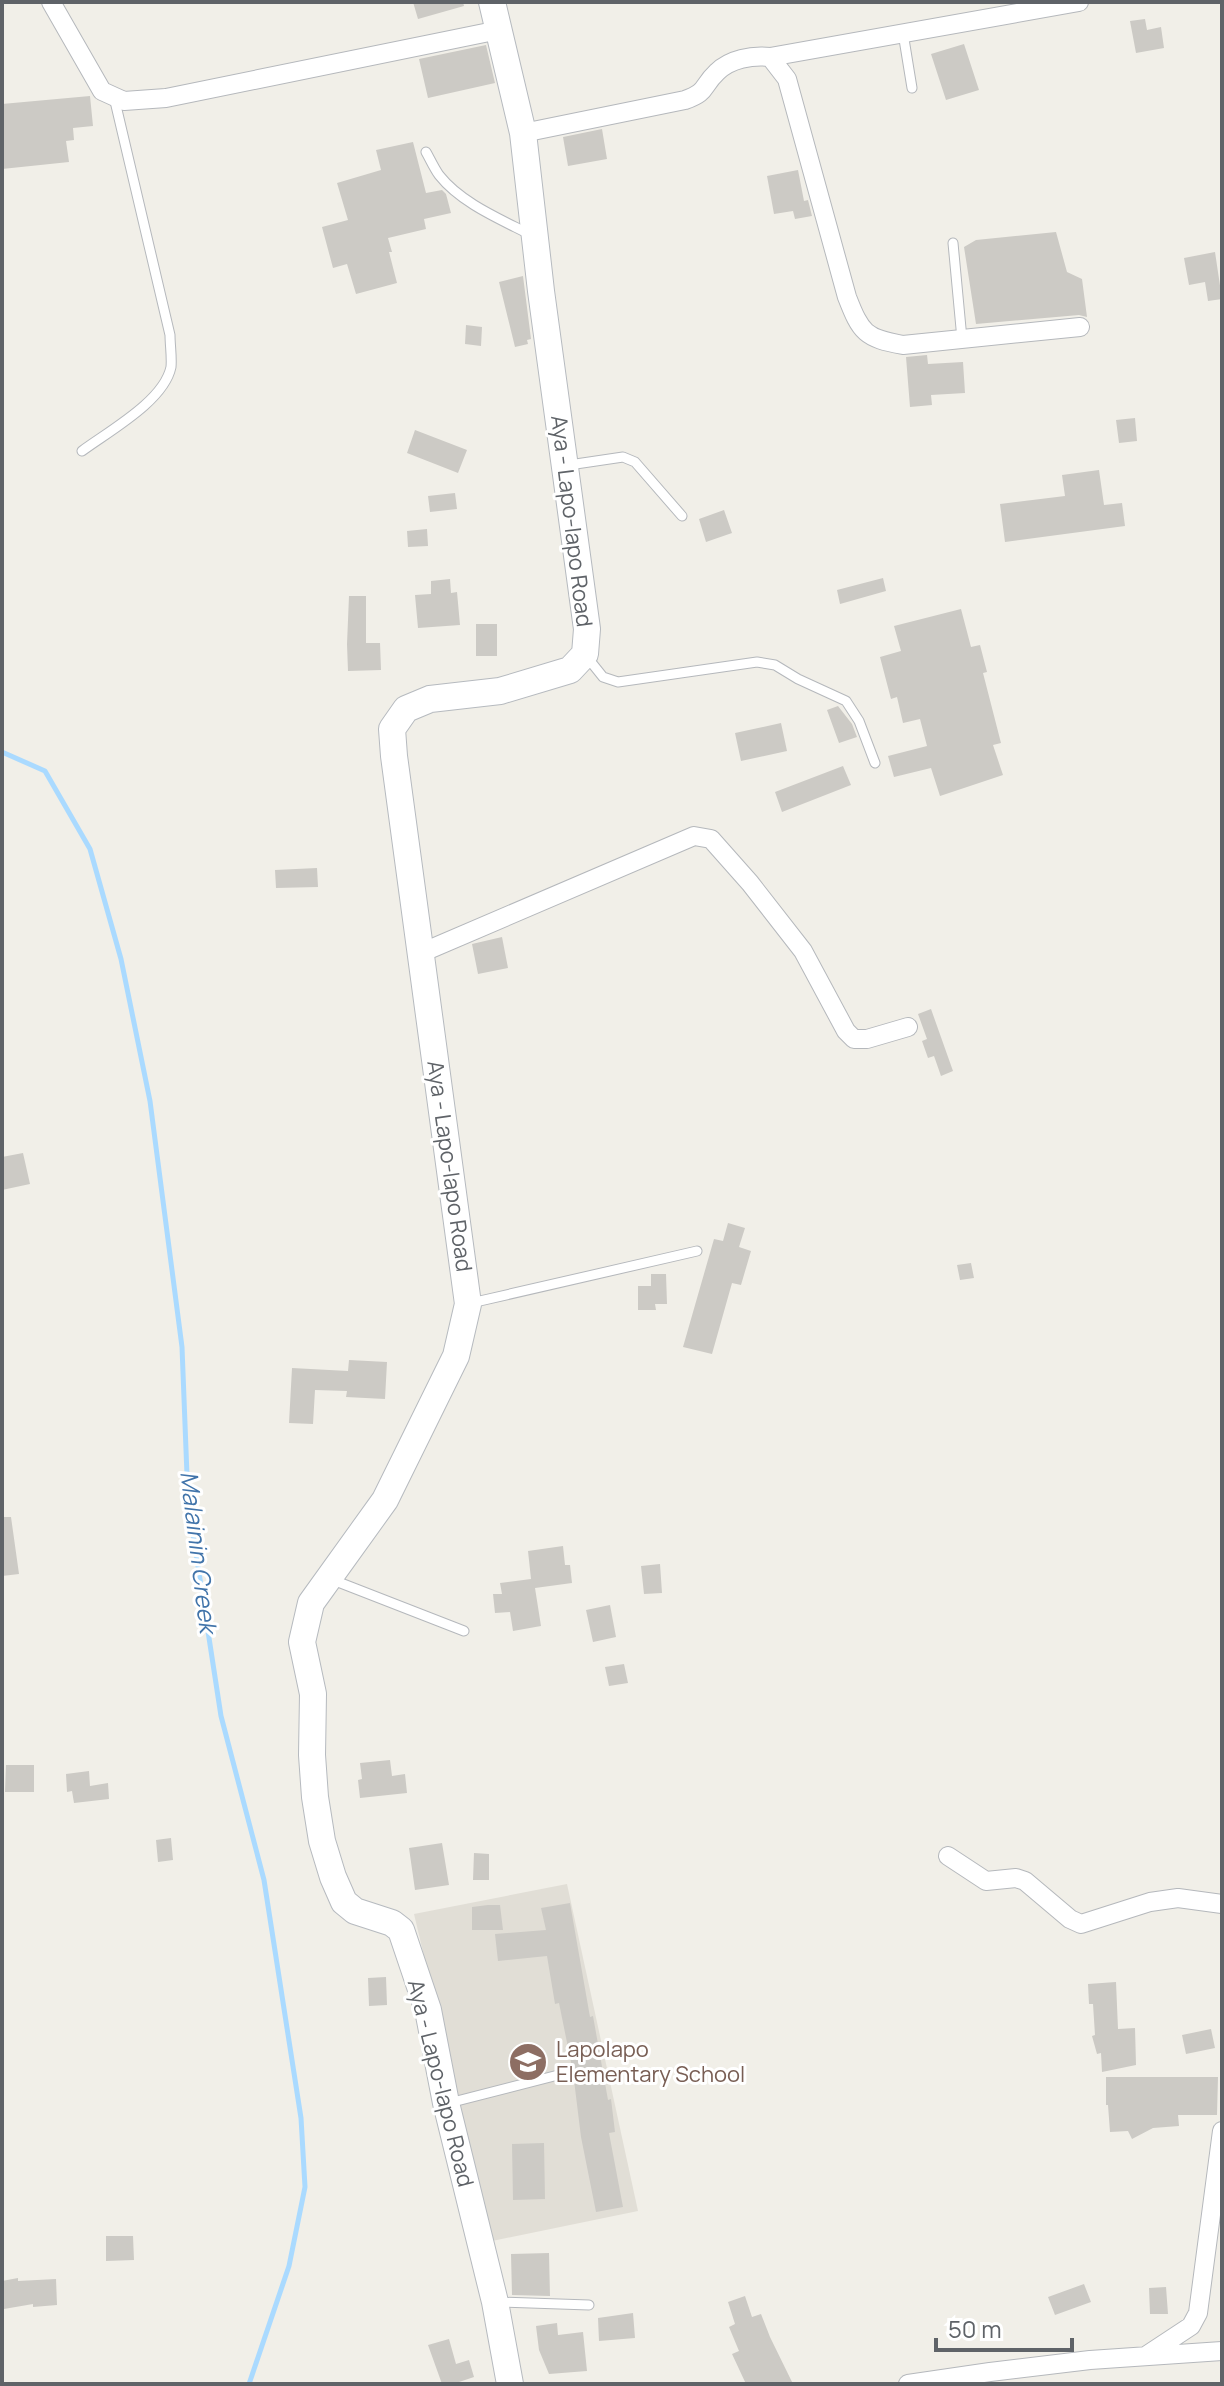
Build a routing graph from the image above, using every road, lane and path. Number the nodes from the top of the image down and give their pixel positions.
1 (51, 2) edge
2 (492, 2) edge
3 (1079, 2) edge
4 (499, 30) junction
5 (903, 33) junction
6 (770, 57) junction
7 (912, 88) dead end
8 (114, 96) junction
9 (523, 133) junction
10 (426, 152) dead end
11 (535, 237) junction
12 (953, 243) dead end
13 (1080, 327) dead end
14 (962, 339) junction
15 (82, 451) dead end
16 (565, 465) junction
17 (682, 516) dead end
18 (585, 654) junction
19 (875, 763) dead end
20 (421, 953) junction
21 (908, 1027) dead end
22 (697, 1251) dead end
23 (468, 1304) junction
24 (330, 1578) junction
25 (464, 1631) dead end
26 (948, 1856) dead end
27 (1222, 1904) edge
28 (566, 2073) dead end
29 (446, 2103) junction
30 (1222, 2131) edge
31 (495, 2302) junction
32 (589, 2305) dead end
33 (1218, 2351) edge
34 (1145, 2357) junction
35 (510, 2384) edge
36 (908, 2384) edge

1 - 8 street
2 - 4 street, Aya - Lapo-lapo Road
3 - 5 street
4 - 8 street
4 - 9 street, Aya - Lapo-lapo Road
5 - 6 street
5 - 7 lane
6 - 9 street
6 - 14 street
8 - 15 lane
9 - 11 street, Aya - Lapo-lapo Road
10 - 11 lane
11 - 16 street, Aya - Lapo-lapo Road
12 - 14 lane
13 - 14 street
16 - 17 lane
16 - 18 street, Aya - Lapo-lapo Road
18 - 19 lane
18 - 20 street, Aya - Lapo-lapo Road
20 - 21 street
20 - 23 street, Aya - Lapo-lapo Road
22 - 23 lane
23 - 24 street, Aya - Lapo-lapo Road
24 - 25 lane
24 - 29 street, Aya - Lapo-lapo Road
26 - 27 street
28 - 29 lane
29 - 31 street, Aya - Lapo-lapo Road
30 - 34 street
31 - 32 lane
31 - 35 street, Aya - Lapo-lapo Road
33 - 34 street
34 - 36 street

